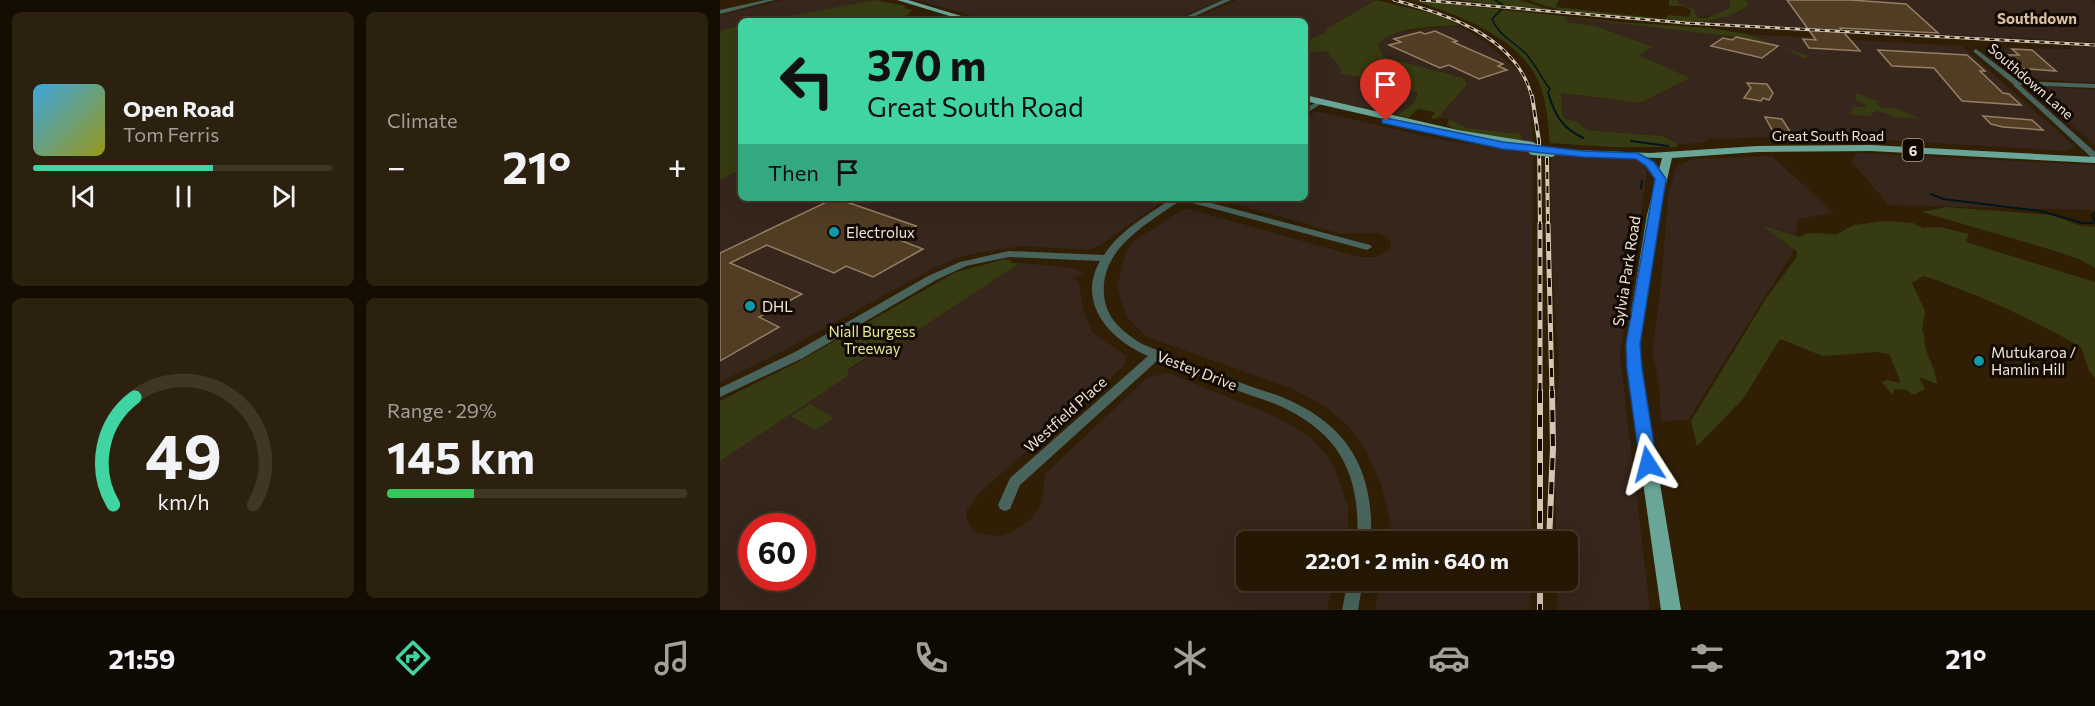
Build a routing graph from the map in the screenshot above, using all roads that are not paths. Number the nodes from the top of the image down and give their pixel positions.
1 (772, 0) edge
2 (900, 0) edge
3 (1228, 0) edge
4 (720, 12) edge
5 (963, 18) edge
6 (1186, 18) edge
7 (1976, 51) dead end
8 (2016, 83) junction
9 (2095, 86) edge
10 (1310, 104) edge
11 (1550, 149) junction
12 (1702, 152) junction
13 (1668, 154) junction
14 (1638, 156) junction
15 (2095, 158) edge
16 (1662, 173) junction
17 (1177, 201) edge
18 (1192, 201) edge
19 (1367, 247) dead end
20 (1106, 258) junction
21 (1156, 355) junction
22 (720, 393) edge
23 (1005, 505) dead end
24 (1365, 531) edge
25 (1354, 591) edge
26 (1350, 610) edge
27 (1671, 610) edge

1 - 4 street
2 - 5 main road
3 - 6 street
7 - 8 street, Southdown Lane
8 - 9 street
8 - 15 street, Southdown Lane
10 - 11 main road, Great South Road, bridge
11 - 13 main road, Great South Road
11 - 14 main road, Great South Road
12 - 13 main road, Great South Road / 6
12 - 15 main road, Great South Road / 6
12 - 16 main road
13 - 14 main road, Great South Road
13 - 16 main road, Sylvia Park Road
14 - 16 main road
16 - 27 main road, Sylvia Park Road
17 - 20 street, Vestey Drive
18 - 19 street
20 - 21 street, Vestey Drive
20 - 22 street
21 - 23 street, Westfield Place
21 - 24 street, Vestey Drive
25 - 26 street

